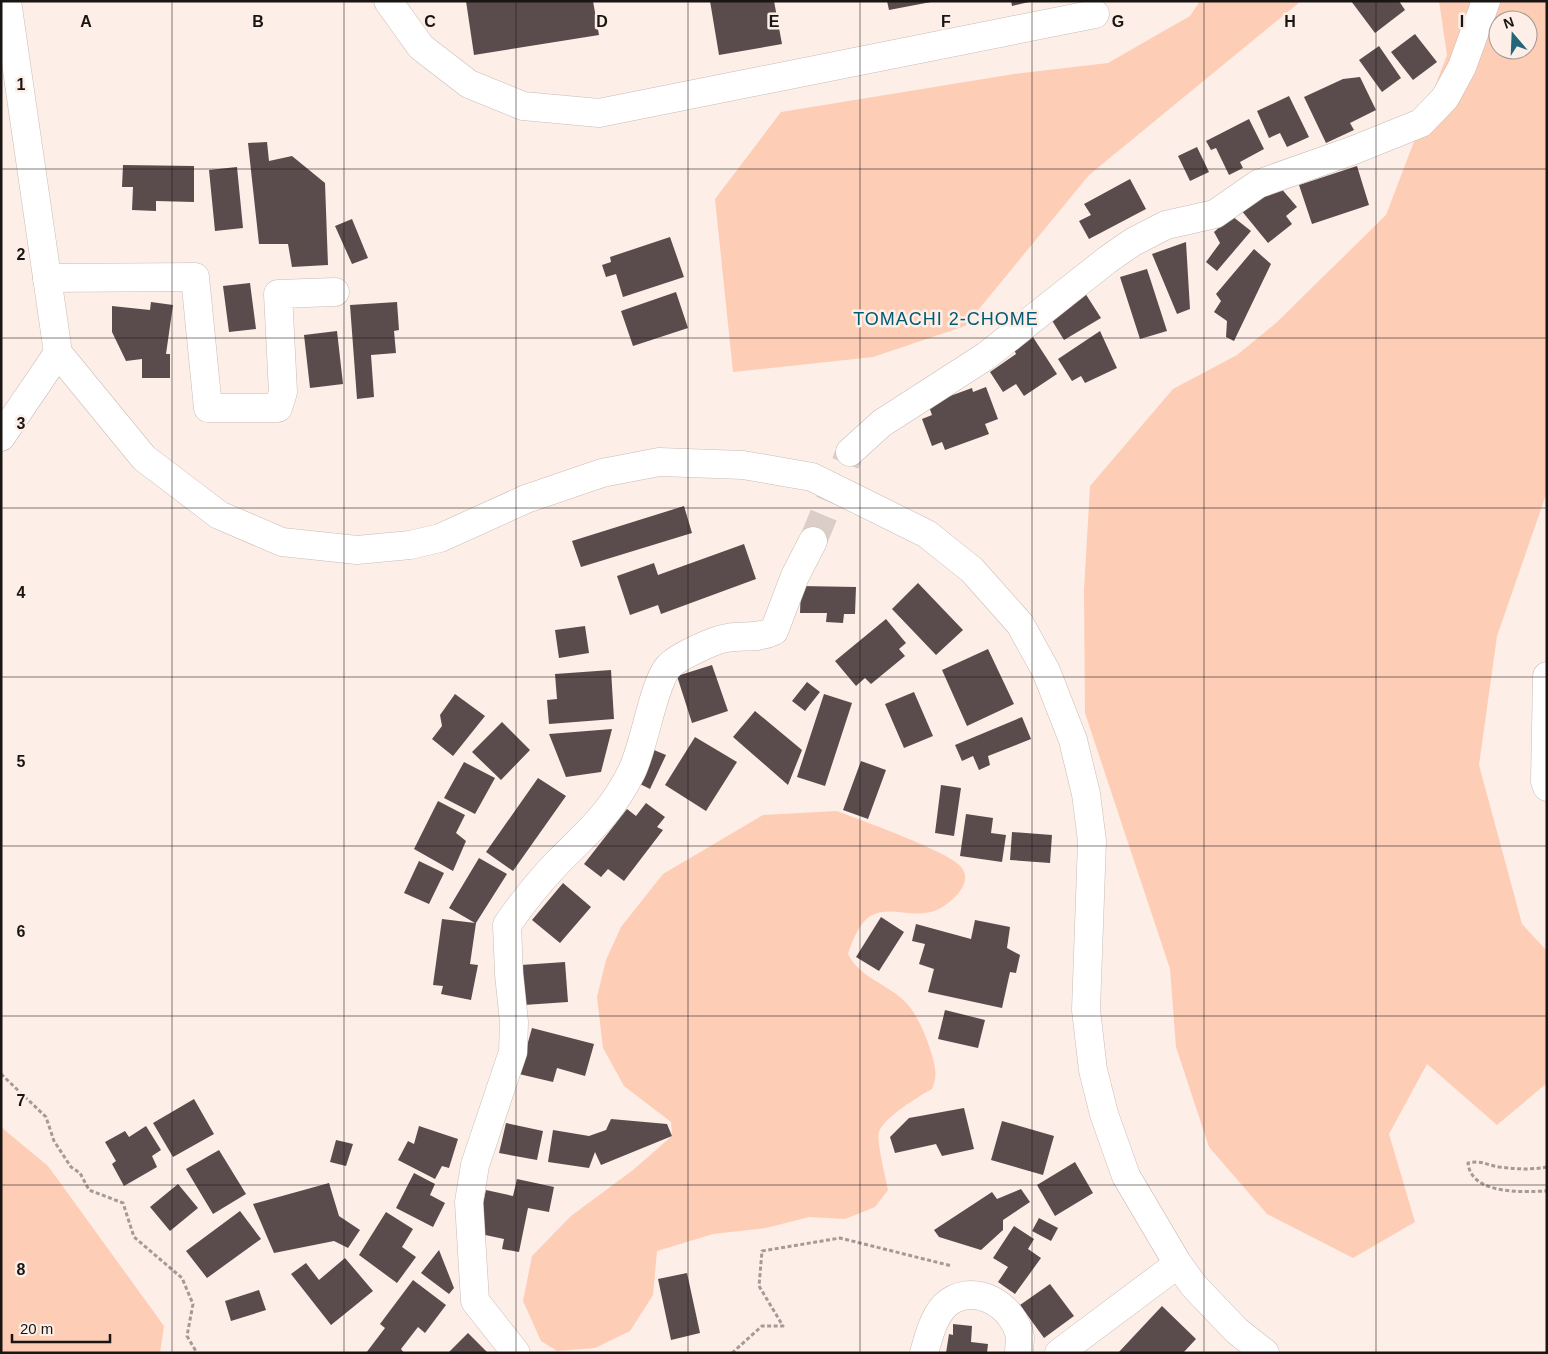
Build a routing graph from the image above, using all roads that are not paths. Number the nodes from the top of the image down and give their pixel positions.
1 (7, 1) edge
2 (388, 1) edge
3 (1486, 1) edge
4 (1095, 14) dead end
5 (47, 278) junction
6 (335, 292) dead end
7 (58, 353) junction
8 (1, 437) edge
9 (850, 452) tunnel mouth
10 (813, 541) tunnel mouth
11 (1547, 676) edge
12 (1547, 787) edge
13 (1178, 1264) junction
14 (516, 1353) edge
15 (924, 1353) edge
16 (1019, 1353) edge
17 (1059, 1353) edge
18 (1265, 1353) edge

1 - 5 street
2 - 4 street
3 - 9 street
5 - 6 street
5 - 7 street
7 - 8 street
7 - 13 street
10 - 14 street
11 - 12 street
13 - 17 street
13 - 18 street
15 - 16 street

